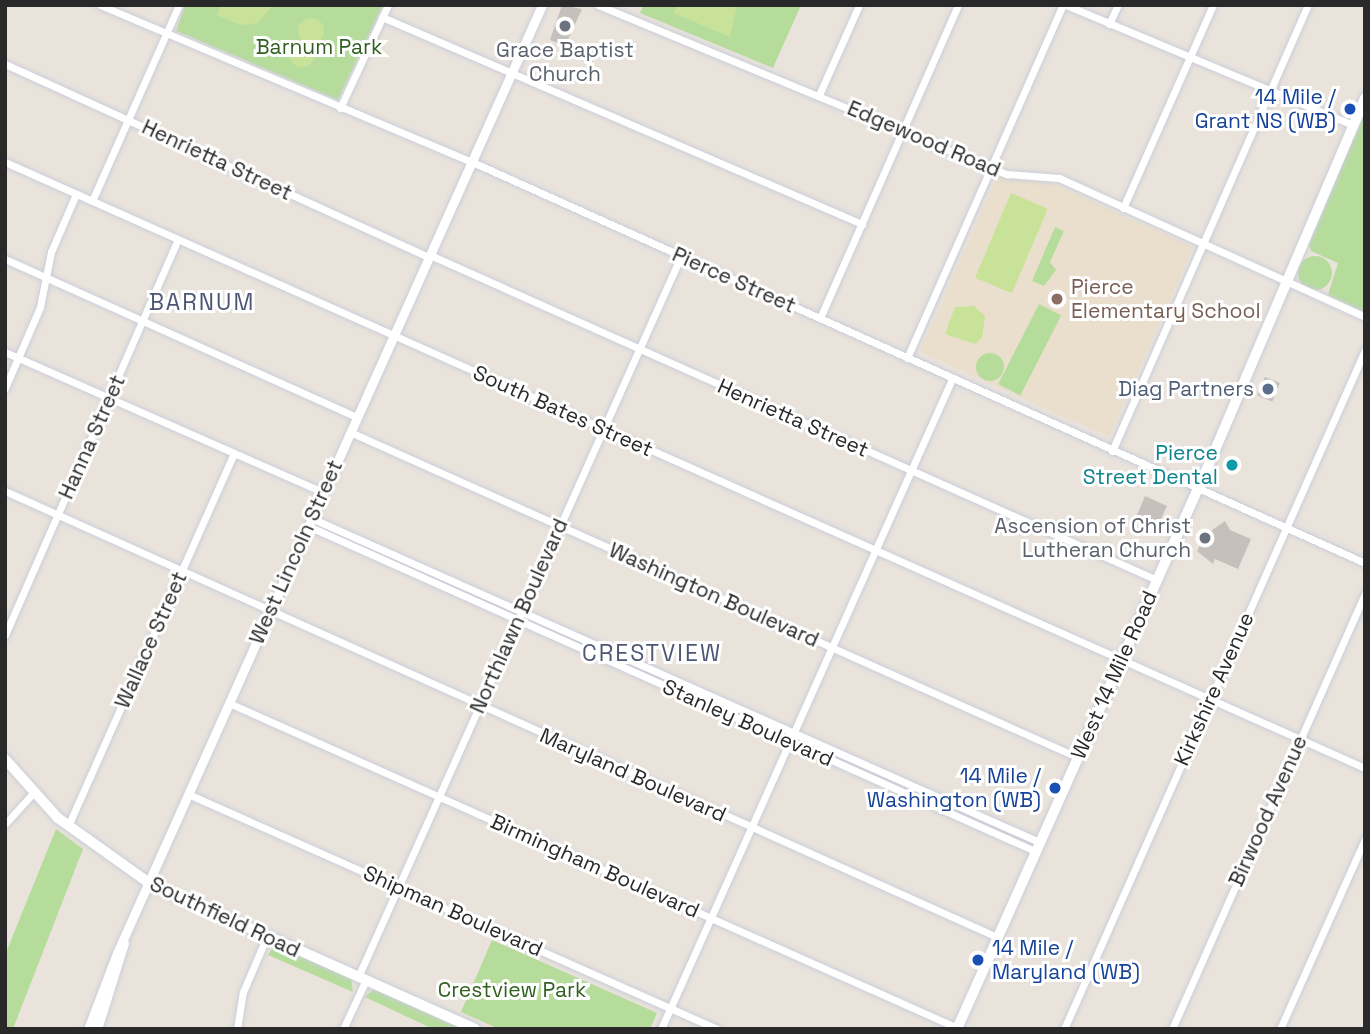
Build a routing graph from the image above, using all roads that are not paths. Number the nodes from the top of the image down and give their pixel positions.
1 (100, 5) edge
2 (179, 5) edge
3 (388, 5) edge
4 (597, 5) edge
5 (859, 5) edge
6 (958, 5) edge
7 (1064, 5) edge
8 (1118, 5) edge
9 (1213, 5) edge
10 (1308, 5) edge
11 (538, 6) edge
12 (382, 17) junction
13 (1109, 23) junction
14 (167, 35) junction
15 (1189, 57) junction
16 (5, 64) edge
17 (510, 74) junction
18 (1270, 90) junction
19 (819, 95) junction
20 (1365, 98) edge
21 (341, 108) junction
22 (130, 119) junction
23 (1353, 125) junction
24 (903, 130) junction
25 (5, 162) edge
26 (471, 162) junction
27 (992, 167) junction
28 (76, 194) junction
29 (92, 201) junction
30 (1123, 208) junction
31 (862, 224) junction
32 (178, 239) junction
33 (1203, 244) junction
34 (429, 256) junction
35 (681, 256) junction
36 (5, 259) edge
37 (46, 277) junction
38 (1286, 281) junction
39 (1365, 317) edge
40 (820, 318) junction
41 (143, 321) junction
42 (394, 335) junction
43 (639, 348) junction
44 (1365, 349) edge
45 (5, 352) edge
46 (18, 357) junction
47 (907, 358) junction
48 (952, 379) junction
49 (5, 388) edge
50 (109, 398) junction
51 (357, 417) junction
52 (603, 429) junction
53 (350, 432) junction
54 (1112, 451) junction
55 (234, 453) junction
56 (911, 470) junction
57 (1198, 489) junction
58 (5, 491) edge
59 (323, 492) junction
60 (58, 515) junction
61 (310, 522) junction
62 (560, 526) junction
63 (1287, 528) junction
64 (875, 551) junction
65 (1365, 563) edge
66 (181, 570) junction
67 (1157, 580) junction
68 (1365, 593) edge
69 (270, 611) junction
70 (519, 616) junction
71 (5, 635) edge
72 (832, 648) junction
73 (1120, 660) junction
74 (653, 671) junction
75 (650, 679) junction
76 (1210, 700) junction
77 (229, 703) junction
78 (479, 706) junction
79 (792, 738) junction
80 (1300, 739) junction
81 (1077, 757) junction
82 (5, 759) edge
83 (1365, 768) edge
84 (33, 792) junction
85 (188, 794) junction
86 (439, 797) junction
87 (5, 824) edge
88 (68, 826) junction
89 (751, 827) junction
90 (1365, 839) edge
91 (1037, 847) junction
92 (149, 883) junction
93 (398, 887) junction
94 (711, 918) junction
95 (267, 936) junction
96 (997, 937) junction
97 (362, 979) junction
98 (109, 984) junction
99 (671, 1008) junction
100 (958, 1028) edge
101 (88, 1029) edge
102 (97, 1029) edge
103 (237, 1029) edge
104 (343, 1029) edge
105 (475, 1029) edge
106 (661, 1029) edge
107 (717, 1029) edge
108 (1063, 1029) edge
109 (1172, 1029) edge
110 (1280, 1029) edge

1 - 14 street, Pierce Street
2 - 14 street
3 - 12 street
4 - 19 street, Edgewood Road
5 - 19 street
6 - 24 street
7 - 13 street
7 - 27 street
8 - 13 street
9 - 15 street
10 - 18 street
11 - 17 street, West Lincoln Street
12 - 17 street
12 - 21 street
13 - 15 street
14 - 21 street, Pierce Street
14 - 22 street
15 - 18 street
15 - 30 street
16 - 22 street, Henrietta Street
17 - 26 street, West Lincoln Street
17 - 31 street
18 - 23 street
18 - 33 street
19 - 24 street, Edgewood Road
20 - 23 main road, West 14 Mile Road
21 - 26 street, Pierce Street
22 - 29 street
22 - 34 street, Henrietta Street
23 - 38 main road, West 14 Mile Road
24 - 27 street, Edgewood Road
24 - 31 street
25 - 28 street, South Bates Street
26 - 34 street, West Lincoln Street
26 - 35 street, Pierce Street
27 - 30 street, Edgewood Road
27 - 47 street
28 - 29 street, South Bates Street
28 - 37 street
29 - 32 street, South Bates Street
30 - 33 street, Edgewood Road
31 - 40 street
32 - 41 street, Hanna Street
32 - 42 street, South Bates Street
33 - 38 street, Edgewood Road
33 - 54 street
34 - 42 street, West Lincoln Street
34 - 43 street, Henrietta Street
35 - 40 street, Pierce Street
35 - 43 street, Northlawn Boulevard
36 - 37 street
37 - 41 street
37 - 46 street
38 - 39 street, Edgewood Road
38 - 57 main road, West 14 Mile Road
40 - 47 street, Pierce Street
41 - 50 street, Hanna Street
41 - 51 street
42 - 51 street, West Lincoln Street
42 - 52 street, South Bates Street
43 - 52 street, Northlawn Boulevard
43 - 56 street, Henrietta Street
44 - 63 street, Kirkshire Avenue
45 - 46 street
46 - 49 street
46 - 50 street
47 - 48 street, Pierce Street
48 - 54 street, Pierce Street
48 - 56 street
50 - 55 street
50 - 60 street, Hanna Street
51 - 53 street, West Lincoln Street
52 - 62 street, Northlawn Boulevard
52 - 64 street, South Bates Street
53 - 59 street, West Lincoln Street
53 - 62 street, Washington Boulevard
54 - 57 street, Pierce Street
55 - 59 street
55 - 66 street, Wallace Street
56 - 64 street
56 - 67 street, Henrietta Street
57 - 63 street, Pierce Street
57 - 67 main road, West 14 Mile Road
58 - 60 street, Maryland Boulevard
59 - 61 street, West Lincoln Street
60 - 66 street, Maryland Boulevard
60 - 71 street, Hanna Street
61 - 69 street, West Lincoln Street
61 - 70 street, Stanley Boulevard
62 - 70 street, Northlawn Boulevard
62 - 72 street, Washington Boulevard
63 - 65 street, Pierce Street
63 - 76 street, Kirkshire Avenue
64 - 72 street
64 - 73 street, South Bates Street
66 - 69 street, Maryland Boulevard
66 - 88 street, Wallace Street
67 - 73 main road, West 14 Mile Road
68 - 80 street, Birwood Avenue
69 - 77 street, West Lincoln Street
69 - 78 street, Maryland Boulevard
70 - 74 street, Stanley Boulevard
70 - 75 street, Stanley Boulevard
70 - 78 street, Northlawn Boulevard
72 - 79 street
72 - 81 street, Washington Boulevard
73 - 76 street, South Bates Street
73 - 81 main road, West 14 Mile Road
74 - 75 street
74 - 79 street, Stanley Boulevard
75 - 79 street, Stanley Boulevard
76 - 80 street, South Bates Street
76 - 108 street, Kirkshire Avenue
77 - 85 street, West Lincoln Street
77 - 86 street, Birmingham Boulevard
78 - 86 street, Northlawn Boulevard
78 - 89 street, Maryland Boulevard
79 - 89 street
79 - 91 street, Stanley Boulevard
80 - 83 street, South Bates Street
80 - 109 street, Birwood Avenue
81 - 91 main road, West 14 Mile Road
82 - 84 main road, Southfield Road
84 - 87 street
84 - 88 main road, Southfield Road
85 - 92 street, West Lincoln Street
85 - 93 street, Shipman Boulevard
86 - 93 street, Northlawn Boulevard
86 - 94 street, Birmingham Boulevard
88 - 92 main road, Southfield Road
89 - 94 street
89 - 96 street, Maryland Boulevard
90 - 110 street
91 - 96 main road, West 14 Mile Road
92 - 95 main road, Southfield Road
92 - 98 street, West Lincoln Street
93 - 97 street, Northlawn Boulevard
93 - 99 street, Shipman Boulevard
94 - 99 street
94 - 100 street, Birmingham Boulevard
95 - 97 main road, Southfield Road
95 - 103 street
96 - 100 main road, West 14 Mile Road
97 - 104 street, Northlawn Boulevard
97 - 105 main road, Southfield Road
98 - 101 street, West Lincoln Street
98 - 102 street, West Lincoln Street
99 - 106 street
99 - 107 street, Shipman Boulevard

